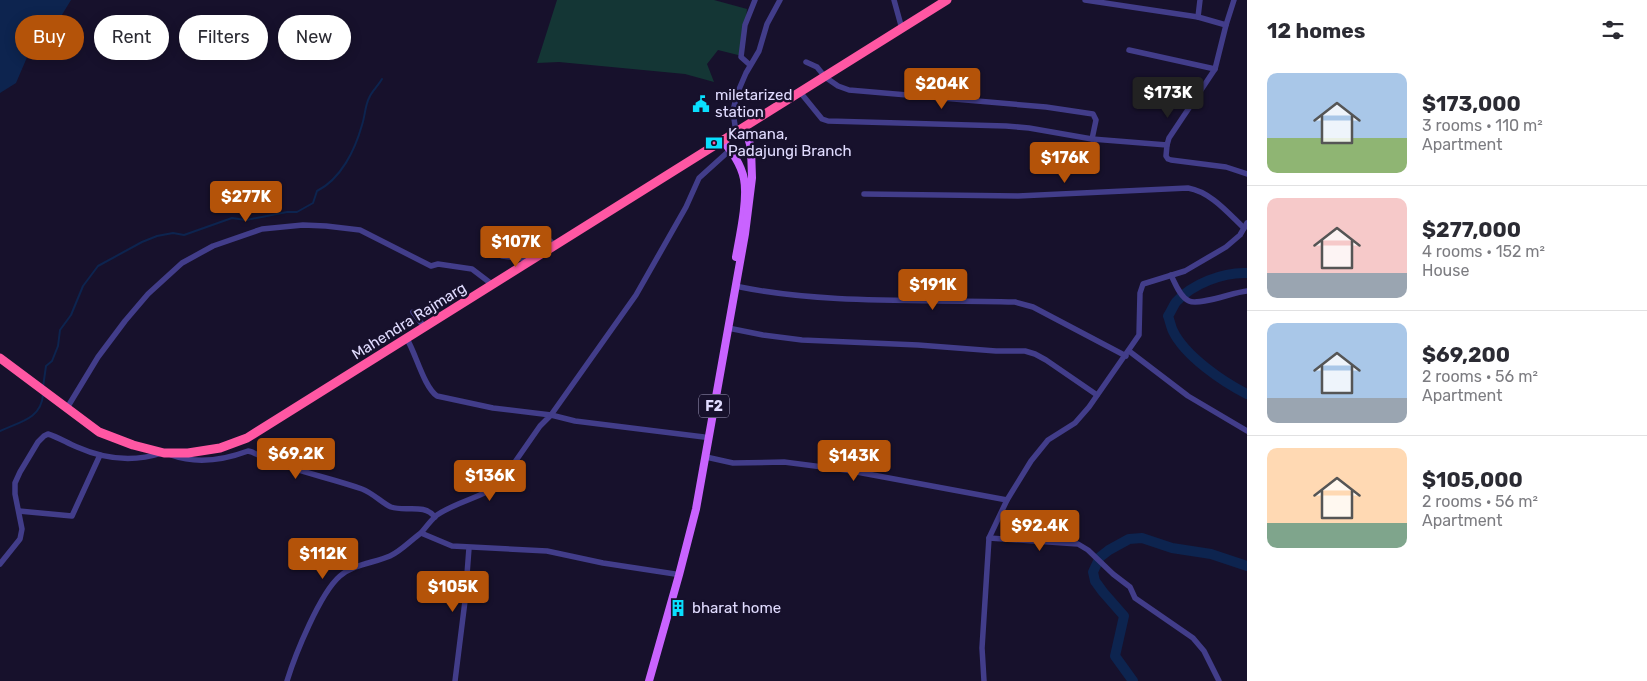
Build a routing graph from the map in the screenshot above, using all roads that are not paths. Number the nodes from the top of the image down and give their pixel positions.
1 (755, 0) edge
2 (780, 0) edge
3 (894, 0) edge
4 (1086, 0) edge
5 (1200, 0) edge
6 (1234, 0) edge
7 (942, 1) edge
8 (1198, 17) junction
9 (1226, 25) junction
10 (902, 29) junction
11 (1129, 50) dead end
12 (806, 62) dead end
13 (750, 65) junction
14 (1215, 69) junction
15 (825, 76) junction
16 (800, 92) junction
17 (745, 127) junction
18 (736, 133) junction
19 (1092, 139) junction
20 (723, 141) junction
21 (1167, 146) junction
22 (730, 150) junction
23 (1247, 174) edge
24 (864, 194) dead end
25 (1245, 226) edge
26 (522, 234) dead end
27 (555, 246) junction
28 (502, 256) dead end
29 (533, 260) junction
30 (1171, 275) junction
31 (493, 285) junction
32 (736, 286) junction
33 (1247, 290) edge
34 (413, 312) dead end
35 (424, 328) junction
36 (728, 328) junction
37 (407, 339) junction
38 (1127, 354) junction
39 (0, 358) edge
40 (1097, 396) junction
41 (63, 405) junction
42 (551, 415) junction
43 (1247, 431) edge
44 (704, 437) junction
45 (164, 453) junction
46 (100, 455) junction
47 (706, 457) junction
48 (1007, 500) junction
49 (19, 511) junction
50 (435, 517) junction
51 (421, 533) junction
52 (988, 538) junction
53 (469, 548) junction
54 (0, 564) edge
55 (675, 574) junction
56 (287, 681) edge
57 (455, 681) edge
58 (644, 681) edge
59 (649, 681) edge
60 (984, 681) edge
61 (1219, 681) edge

1 - 13 street
2 - 13 street
3 - 10 street
4 - 8 street
5 - 8 street
6 - 9 street
7 - 10 highway, Mahendra Rajmarg
8 - 9 street
9 - 14 street
10 - 15 highway, Mahendra Rajmarg
11 - 14 street
12 - 15 street
13 - 18 street
14 - 21 street
15 - 16 highway, Mahendra Rajmarg
15 - 19 street
16 - 17 highway, Mahendra Rajmarg
16 - 19 street
17 - 18 highway, Mahendra Rajmarg
17 - 32 main road, F2
18 - 20 highway, Mahendra Rajmarg
19 - 21 street
20 - 22 main road, F2
20 - 27 highway, Mahendra Rajmarg
21 - 23 street
22 - 42 street
22 - 44 main road, F2
24 - 25 street
25 - 30 street
26 - 27 street
27 - 29 highway, Mahendra Rajmarg
28 - 29 street
29 - 31 highway, Mahendra Rajmarg
30 - 33 street
30 - 38 street
31 - 35 highway, Mahendra Rajmarg
31 - 41 street
32 - 36 main road, F2
32 - 38 street
34 - 35 street
35 - 37 highway, Mahendra Rajmarg
36 - 40 street
36 - 47 main road, F2
37 - 42 street
37 - 45 highway, Mahendra Rajmarg
38 - 40 street
38 - 43 street
39 - 41 highway, Mahendra Rajmarg
40 - 48 street
41 - 45 highway, Mahendra Rajmarg
42 - 44 street
42 - 50 street
44 - 55 main road, F2
45 - 46 street
45 - 50 street
46 - 49 street
46 - 49 street
47 - 48 street
47 - 59 main road, F2
48 - 52 street
49 - 54 street
50 - 51 street
51 - 53 street
51 - 56 street
52 - 60 street
52 - 61 street
53 - 55 street
53 - 57 street
55 - 58 main road, F2

